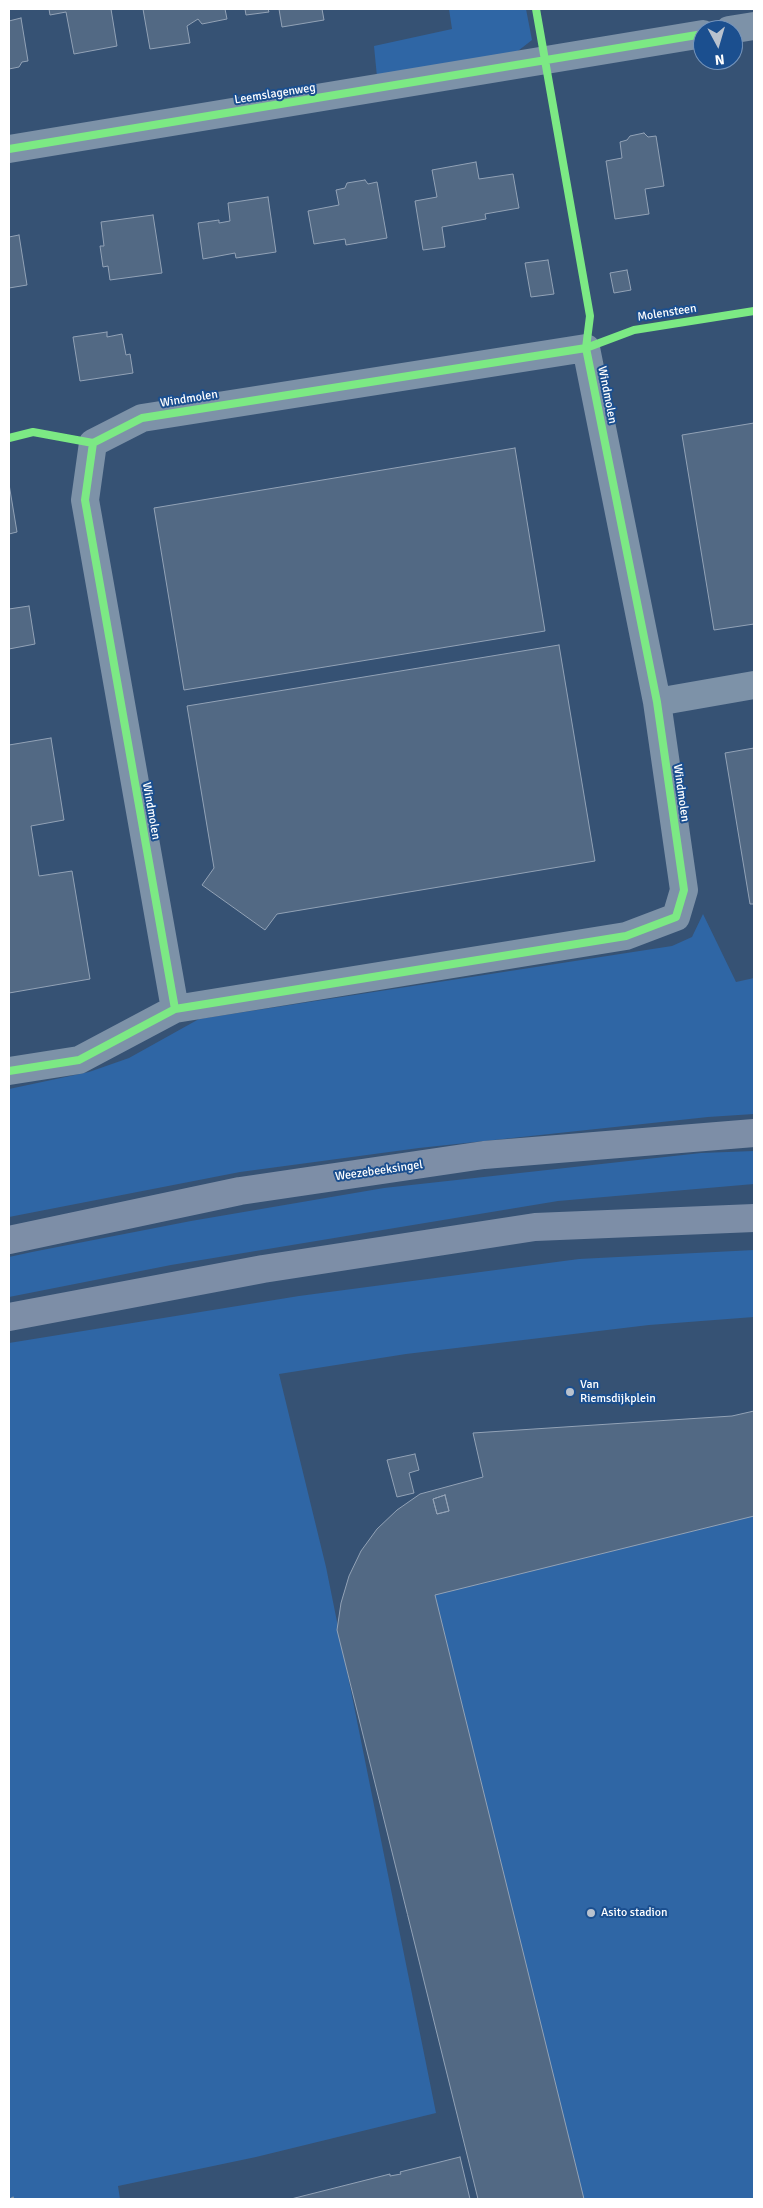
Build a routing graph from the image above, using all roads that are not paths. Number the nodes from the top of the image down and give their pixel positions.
1 (693, 36) edge
2 (9, 149) edge
3 (754, 685) edge
4 (657, 702) junction
5 (175, 1009) junction
6 (9, 1071) edge
7 (754, 1133) edge
8 (754, 1218) edge
9 (9, 1240) edge
10 (9, 1317) edge

1 - 2 street, Leemslagenweg
3 - 4 street
4 - 5 street, Windmolen
4 - 5 street, Windmolen
5 - 6 street, Windmolen
7 - 9 main road, Weezebeeksingel
8 - 10 main road

